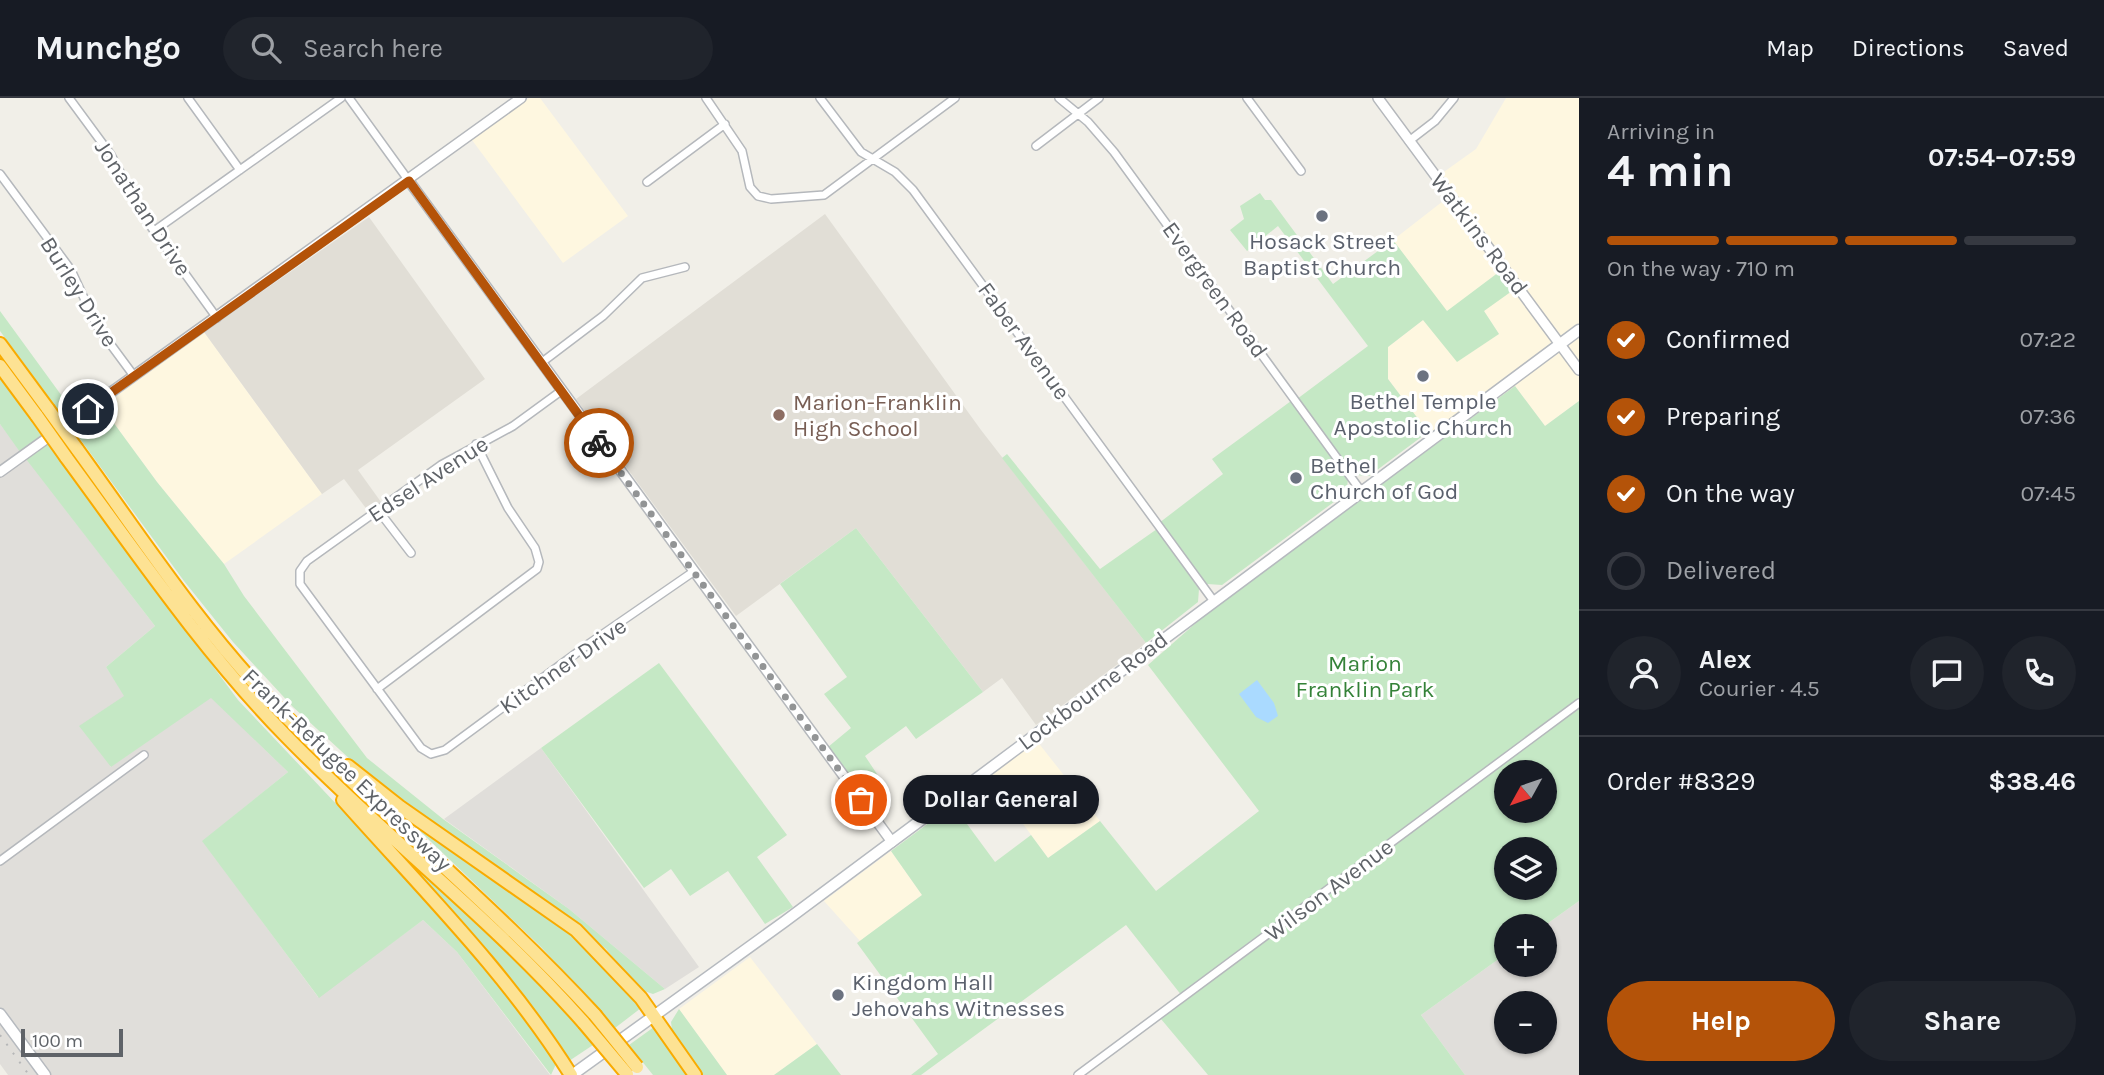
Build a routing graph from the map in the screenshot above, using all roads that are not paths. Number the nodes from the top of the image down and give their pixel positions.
1 (69, 98) edge
2 (188, 98) edge
3 (341, 98) edge
4 (349, 98) edge
5 (521, 98) edge
6 (706, 98) edge
7 (820, 98) edge
8 (940, 98) edge
9 (956, 98) edge
10 (1059, 98) edge
11 (1099, 98) edge
12 (1247, 98) edge
13 (1378, 98) edge
14 (1454, 98) edge
15 (946, 105) junction
16 (1078, 114) junction
17 (725, 124) junction
18 (1409, 141) junction
19 (1036, 146) dead end
20 (873, 159) junction
21 (240, 170) junction
22 (1301, 171) dead end
23 (0, 174) edge
24 (409, 181) junction
25 (647, 182) dead end
26 (154, 231) junction
27 (685, 267) dead end
28 (217, 318) junction
29 (1579, 330) edge
30 (0, 344) edge
31 (1560, 344) junction
32 (541, 363) junction
33 (0, 366) edge
34 (1579, 370) edge
35 (134, 376) junction
36 (561, 391) junction
37 (42, 413) junction
38 (476, 444) junction
39 (72, 453) junction
40 (0, 472) edge
41 (1360, 491) junction
42 (378, 510) junction
43 (411, 553) dead end
44 (693, 572) junction
45 (1213, 600) junction
46 (377, 689) junction
47 (1579, 702) edge
48 (298, 728) junction
49 (287, 737) junction
50 (144, 755) dead end
51 (892, 842) junction
52 (0, 861) edge
53 (0, 1014) edge
54 (653, 1015) junction
55 (590, 1019) junction
56 (634, 1073) edge
57 (1083, 1074) edge
58 (45, 1075) edge
59 (571, 1075) edge
60 (695, 1075) edge

1 - 26 street, Jonathan Drive
2 - 21 street
3 - 21 street
4 - 24 street
5 - 24 street
6 - 17 street
7 - 20 street, Faber Avenue
8 - 15 street
9 - 15 street
10 - 16 street, Evergreen Road
11 - 16 street
12 - 22 street
13 - 18 street, Watkins Road
14 - 18 street
15 - 20 street
16 - 19 street
16 - 41 street, Evergreen Road
17 - 20 street
17 - 25 street
18 - 31 street, Watkins Road
20 - 45 street, Faber Avenue
21 - 26 street
23 - 35 street, Burley Drive
24 - 28 street
24 - 32 street
26 - 28 street, Jonathan Drive
27 - 32 street
28 - 35 street
29 - 31 main road, Lockbourne Road
30 - 37 highway, Frank-Refugee Expressway
31 - 34 street, Watkins Road
31 - 41 main road, Lockbourne Road
32 - 36 street
33 - 37 highway, Frank-Refugee Expressway
35 - 40 street
36 - 38 street, Edsel Avenue
36 - 44 street
37 - 39 highway, Frank-Refugee Expressway, bridge
38 - 42 street, Edsel Avenue
38 - 46 street
39 - 48 highway, Frank-Refugee Expressway
39 - 49 highway, Frank-Refugee Expressway
41 - 45 main road, Lockbourne Road
42 - 43 street
42 - 46 street, Edsel Avenue
44 - 46 street, Kitchner Drive
44 - 51 street
45 - 51 main road, Lockbourne Road
47 - 57 street, Wilson Avenue
48 - 54 highway
48 - 55 highway, Frank-Refugee Expressway
49 - 55 highway, Frank-Refugee Expressway
49 - 59 highway
50 - 52 street
51 - 54 main road, Lockbourne Road
53 - 58 main road
54 - 59 main road, Lockbourne Road
54 - 60 highway
55 - 56 highway, Frank-Refugee Expressway, bridge

